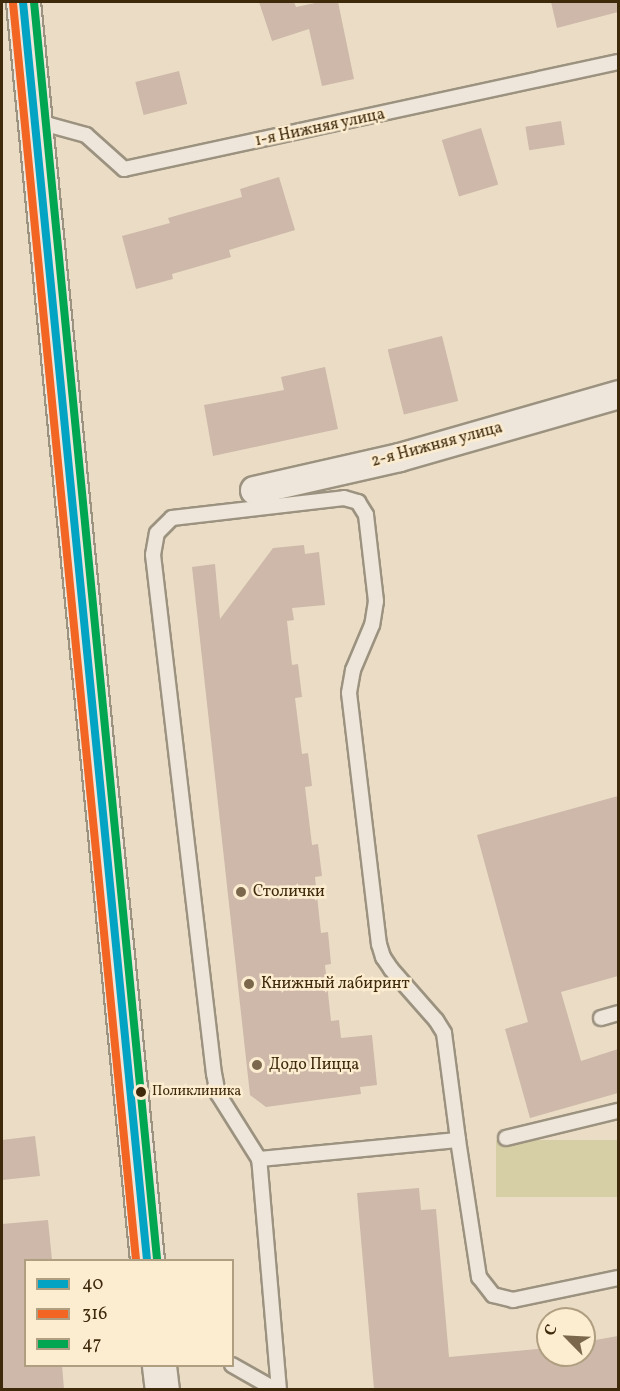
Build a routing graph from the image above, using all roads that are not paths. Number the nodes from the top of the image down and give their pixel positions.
1 (22, 2) edge
2 (618, 62) edge
3 (35, 121) junction
4 (618, 394) edge
5 (254, 490) dead end
6 (618, 1013) edge
7 (601, 1018) dead end
8 (618, 1111) edge
9 (506, 1138) dead end
10 (458, 1140) junction
11 (259, 1159) junction
12 (147, 1259) edge
13 (618, 1278) edge
14 (234, 1366) edge
15 (159, 1367) edge
16 (162, 1389) edge
17 (278, 1389) edge

1 - 3 main road
2 - 3 lane, 1-я Нижняя улица
3 - 12 main road
4 - 5 street, 2-я Нижняя улица
6 - 7 lane
8 - 9 lane
10 - 11 lane
10 - 11 lane
10 - 13 lane
11 - 17 lane
14 - 17 lane
15 - 16 main road

